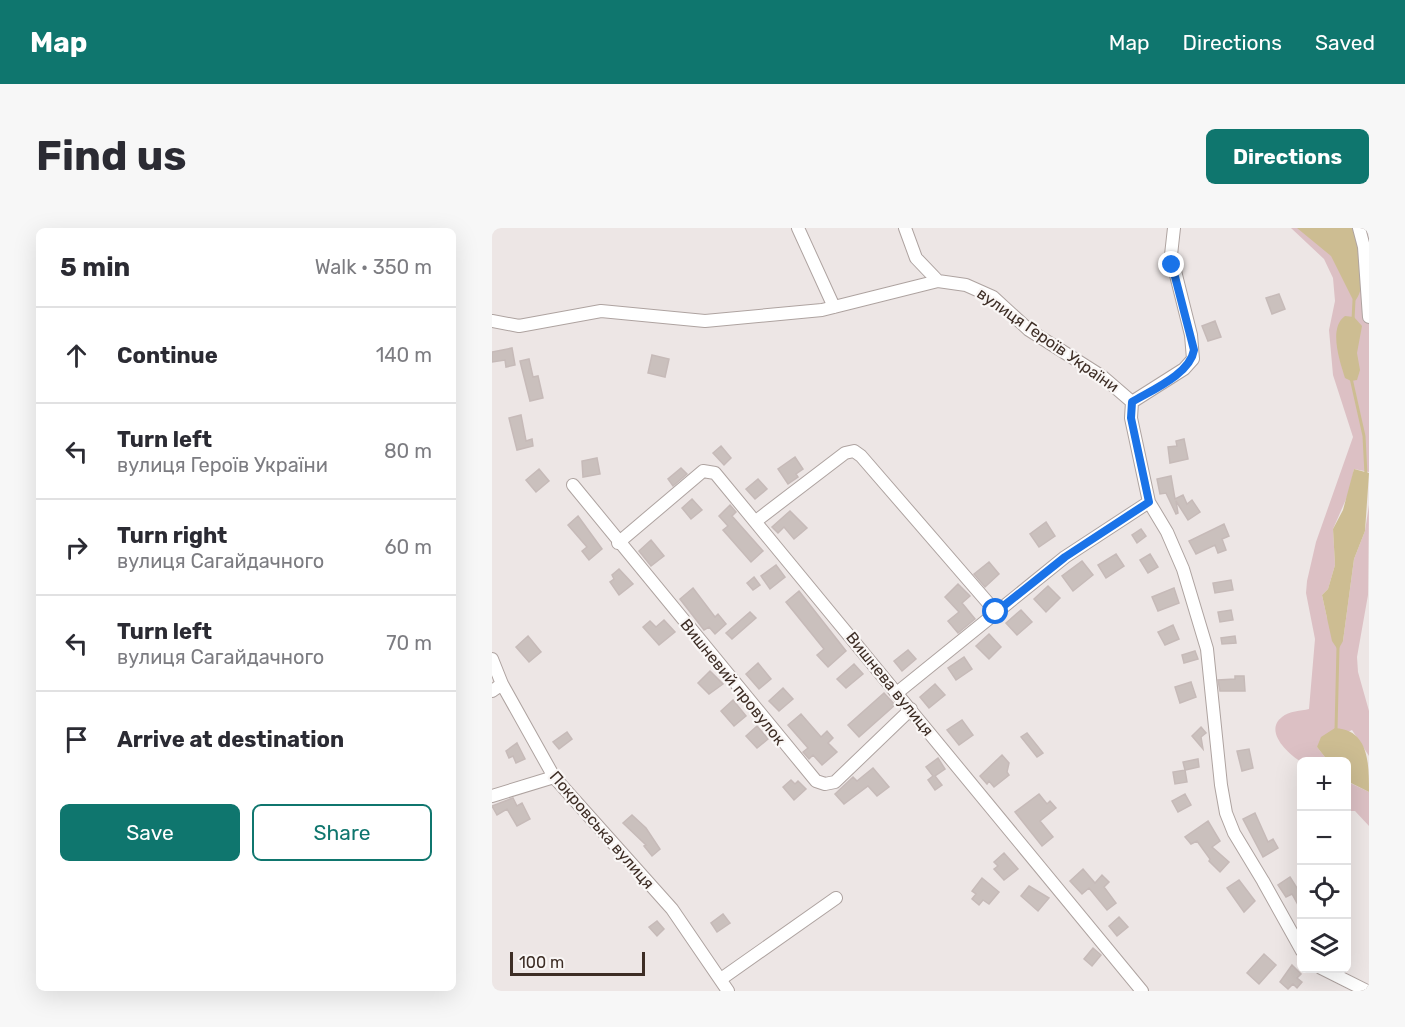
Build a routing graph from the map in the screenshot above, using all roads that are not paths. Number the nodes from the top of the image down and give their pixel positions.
1 (798, 228) edge
2 (905, 228) edge
3 (1174, 228) edge
4 (1359, 228) edge
5 (938, 281) junction
6 (834, 307) junction
7 (1369, 316) edge
8 (492, 321) edge
9 (1132, 402) junction
10 (573, 486) dead end
11 (1149, 502) junction
12 (756, 521) junction
13 (618, 543) junction
14 (996, 612) junction
15 (493, 666) edge
16 (497, 687) edge
17 (898, 692) junction
18 (911, 709) junction
19 (554, 777) junction
20 (492, 796) edge
21 (836, 898) dead end
22 (1297, 942) edge
23 (1330, 973) edge
24 (721, 979) junction
25 (728, 991) edge
26 (1142, 991) edge
27 (1368, 991) edge

1 - 6 street
2 - 5 street
3 - 9 street
4 - 7 street
5 - 6 street, вулиця Героїв України
5 - 9 street, вулиця Героїв України
6 - 8 street, вулиця Героїв України
9 - 11 street, вулиця Героїв України
10 - 13 street, Вишневий провулок
11 - 14 street
11 - 22 street, вулиця Героїв України
12 - 13 street, Вишнева вулиця
12 - 14 street
12 - 17 street, Вишнева вулиця
13 - 18 street, Вишневий провулок
14 - 17 street
15 - 16 street, Покровська вулиця
16 - 19 street, Покровська вулиця
17 - 18 street, Вишнева вулиця
18 - 26 street, Вишнева вулиця
19 - 20 street
19 - 24 street, Покровська вулиця
21 - 24 street
23 - 27 street
24 - 25 street, Покровська вулиця

